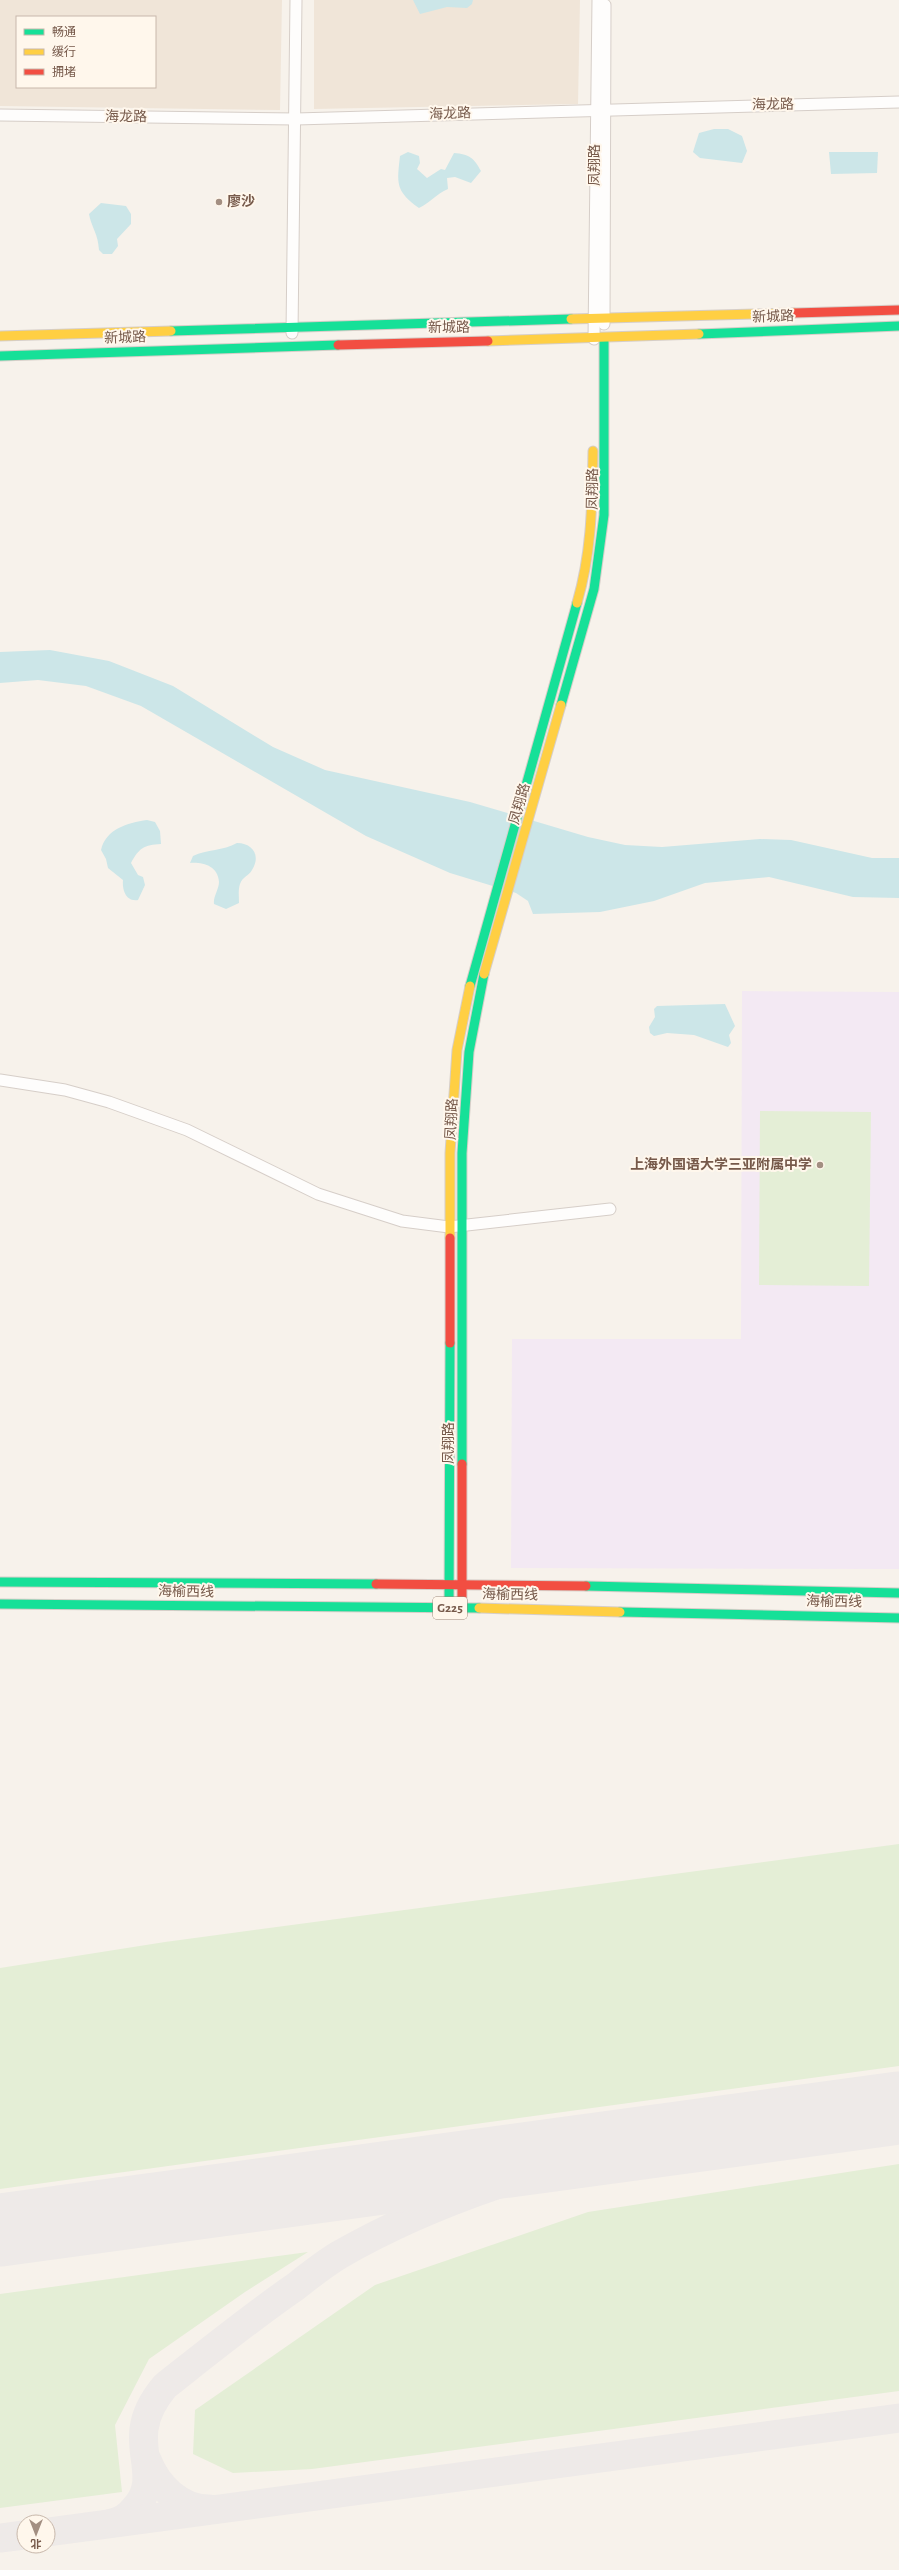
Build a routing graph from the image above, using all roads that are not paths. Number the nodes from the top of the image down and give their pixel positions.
1 (296, 0) edge
2 (598, 0) edge
3 (605, 0) edge
4 (899, 102) edge
5 (599, 110) junction
6 (0, 115) edge
7 (296, 119) junction
8 (899, 310) edge
9 (599, 319) junction
10 (899, 326) edge
11 (293, 327) junction
12 (0, 336) edge
13 (596, 344) junction
14 (292, 346) junction
15 (0, 356) edge
16 (594, 389) dead end
17 (593, 444) dead end
18 (0, 1080) edge
19 (610, 1209) dead end
20 (462, 1226) junction
21 (449, 1227) junction
22 (0, 1582) edge
23 (450, 1585) junction
24 (462, 1585) junction
25 (899, 1593) edge
26 (0, 1604) edge
27 (449, 1608) junction
28 (462, 1608) junction
29 (899, 1618) edge

1 - 7 street
2 - 5 street, 凤翔路
3 - 5 street, 凤翔路
4 - 5 street, 海龙路
5 - 7 street, 海龙路
5 - 9 street, 凤翔路
6 - 7 street, 海龙路
7 - 11 street
8 - 9 main road, 新城路
9 - 11 main road, 新城路
9 - 13 street, 凤翔路
10 - 13 main road, 新城路
11 - 12 main road, 新城路
11 - 14 street
13 - 14 main road, 新城路
13 - 16 main road, 凤翔路
13 - 20 main road, 凤翔路
14 - 15 main road, 新城路
17 - 21 main road, 凤翔路
18 - 21 street
19 - 20 street
20 - 21 street
20 - 24 main road, 凤翔路
21 - 23 main road, 凤翔路
22 - 23 main road, 海榆西线 / G225
23 - 24 main road, 海榆西线 / G225
23 - 27 main road, 凤翔路
24 - 25 main road, 海榆西线 / G225
24 - 28 main road, 凤翔路
26 - 27 main road, 海榆西线 / G225
27 - 28 main road, 海榆西线 / G225
28 - 29 main road, 海榆西线 / G225

